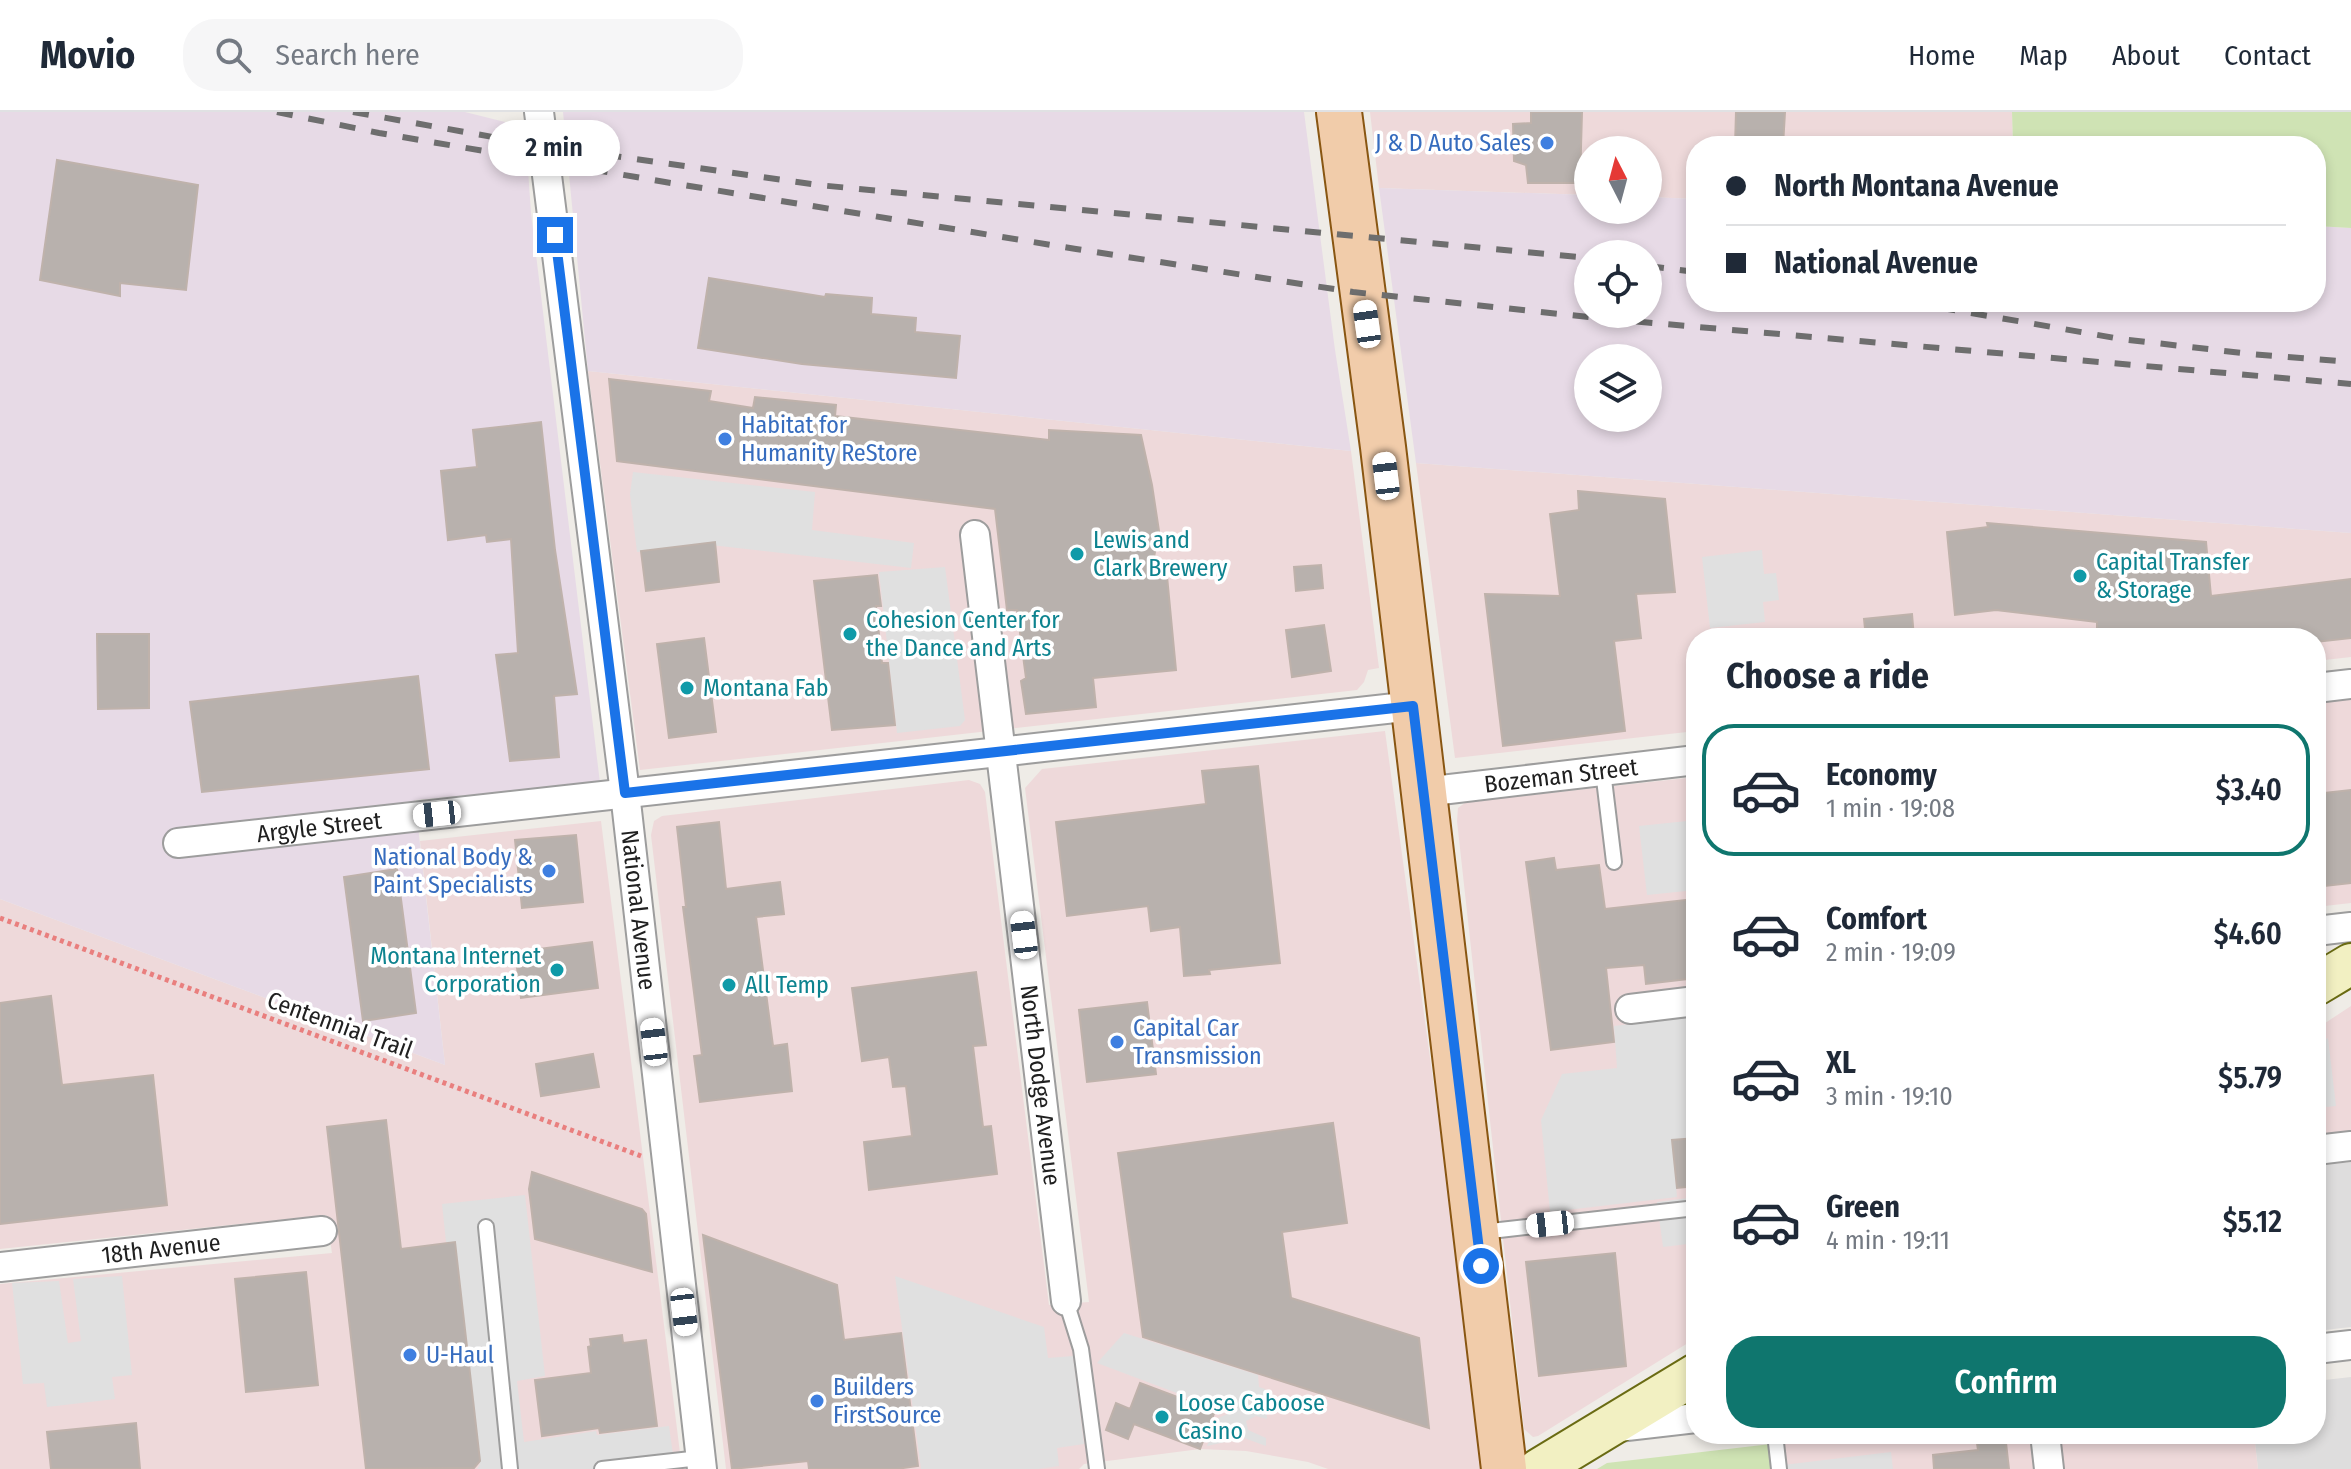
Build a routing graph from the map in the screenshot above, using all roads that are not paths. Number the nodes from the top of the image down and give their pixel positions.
1 (539, 112) edge
2 (1339, 112) edge
3 (975, 535) dead end
4 (2351, 684) edge
5 (2326, 687) edge
6 (1413, 706) junction
7 (1002, 751) junction
8 (1686, 761) edge
9 (1603, 771) junction
10 (1424, 792) junction
11 (625, 793) junction
12 (178, 843) dead end
13 (1614, 862) dead end
14 (2351, 927) edge
15 (2326, 930) edge
16 (2351, 964) edge
17 (2326, 979) edge
18 (1686, 1002) edge
19 (1630, 1009) dead end
20 (2351, 1146) edge
21 (2326, 1149) edge
22 (1686, 1209) edge
23 (486, 1227) dead end
24 (322, 1231) dead end
25 (1477, 1232) junction
26 (0, 1267) edge
27 (1066, 1301) joint
28 (2351, 1345) edge
29 (2326, 1348) edge
30 (1686, 1380) edge
31 (1686, 1419) edge
32 (1610, 1428) junction
33 (1776, 1444) edge
34 (2046, 1444) edge
35 (701, 1463) edge
36 (510, 1469) edge
37 (602, 1469) edge
38 (1097, 1469) edge
39 (1504, 1469) edge
40 (1539, 1469) edge
41 (1779, 1469) edge
42 (2049, 1469) edge

1 - 11 street, National Avenue
2 - 6 main road
3 - 7 street, North Dodge Avenue
4 - 5 street
6 - 7 street, Argyle Street
6 - 10 main road
7 - 11 street, Argyle Street
7 - 27 street, North Dodge Avenue
8 - 9 street, Bozeman Street
9 - 10 street, Bozeman Street
9 - 13 lane
10 - 25 main road
11 - 12 street, Argyle Street
11 - 35 street, National Avenue
14 - 15 street
16 - 17 street
18 - 19 street
20 - 21 street
22 - 25 lane
23 - 36 lane
24 - 26 street, 18th Avenue
25 - 39 main road
27 - 38 lane
28 - 29 street
30 - 32 street
31 - 32 street
32 - 40 street
33 - 41 lane
34 - 42 street
35 - 37 lane

